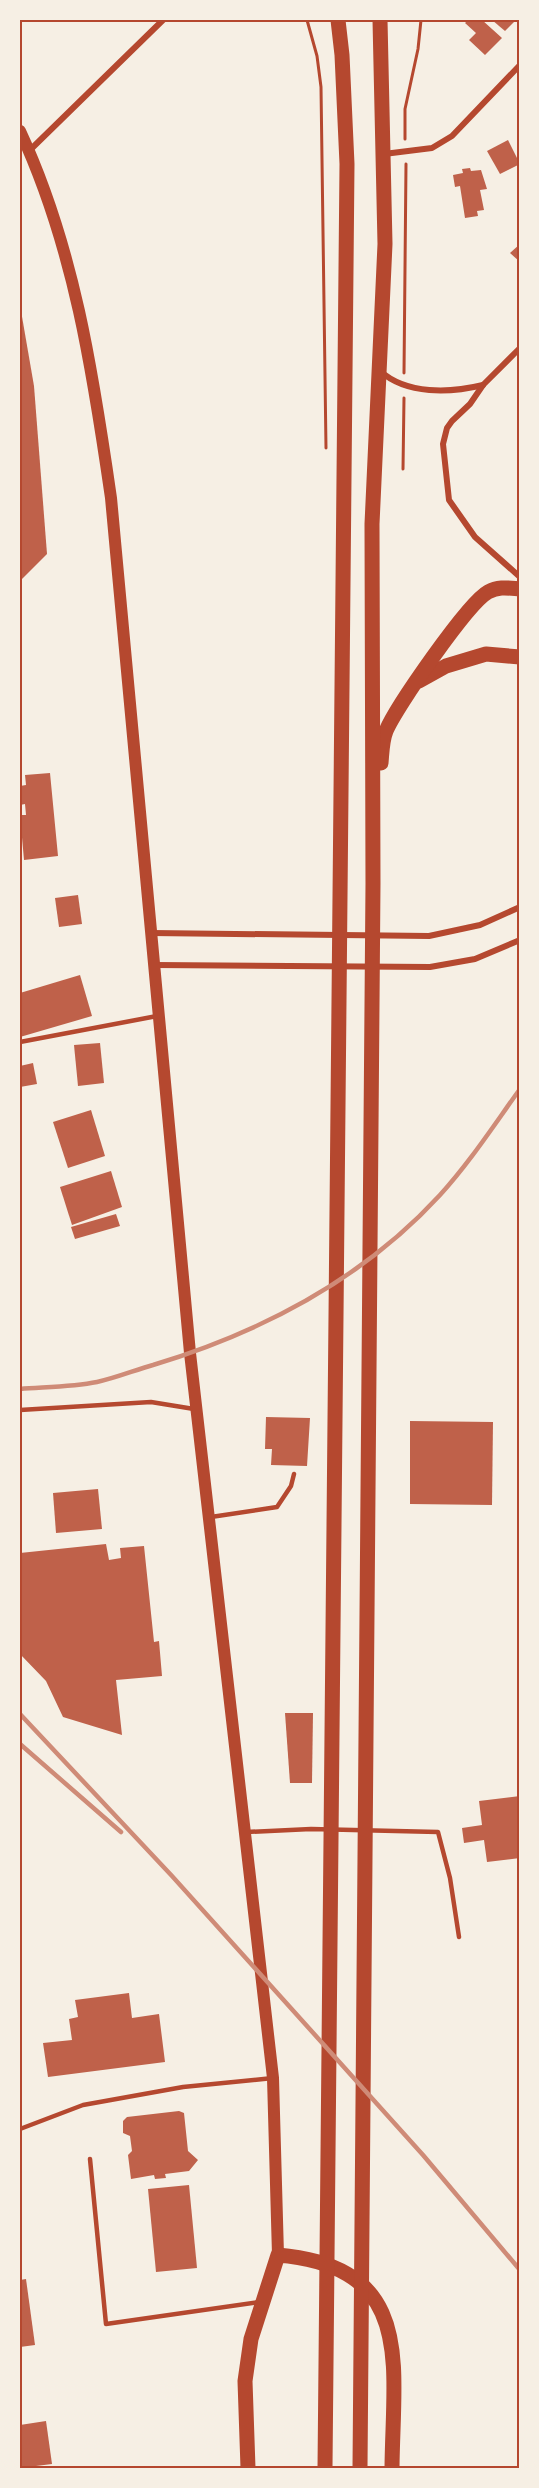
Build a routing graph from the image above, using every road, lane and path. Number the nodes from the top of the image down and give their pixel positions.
1 (163, 20) edge
2 (307, 20) edge
3 (338, 20) edge
4 (380, 20) edge
5 (421, 20) edge
6 (519, 65) edge
7 (20, 130) edge
8 (405, 130) dead end
9 (29, 152) junction
10 (384, 154) junction
11 (405, 168) dead end
12 (519, 348) edge
13 (378, 369) junction
14 (404, 378) dead end
15 (483, 385) junction
16 (404, 396) dead end
17 (326, 455) dead end
18 (403, 469) dead end
19 (519, 577) edge
20 (519, 589) edge
21 (519, 657) edge
22 (413, 684) junction
23 (373, 883) junction
24 (519, 907) edge
25 (151, 933) junction
26 (519, 940) edge
27 (155, 965) junction
28 (159, 1016) junction
29 (20, 1042) edge
30 (197, 1409) junction
31 (20, 1410) edge
32 (294, 1474) dead end
33 (209, 1517) junction
34 (243, 1832) junction
35 (459, 1937) dead end
36 (273, 2078) junction
37 (20, 2129) edge
38 (90, 2160) dead end
39 (278, 2255) junction
40 (262, 2302) junction
41 (325, 2463) edge
42 (360, 2464) edge
43 (248, 2469) edge
44 (392, 2469) edge

1 - 9 street
2 - 17 path
3 - 41 main road
4 - 10 main road
5 - 8 path
6 - 10 street
7 - 9 main road
9 - 25 main road
10 - 13 main road
11 - 14 path
12 - 15 street
13 - 15 street
13 - 23 main road
15 - 19 street
16 - 18 path
20 - 22 main road
21 - 22 main road
22 - 23 main road
23 - 42 main road
24 - 25 street
25 - 27 main road
26 - 27 street
27 - 28 main road
28 - 29 lane
28 - 30 main road
30 - 31 lane
30 - 33 main road
32 - 33 lane
33 - 34 main road
34 - 35 lane
34 - 36 main road
36 - 37 lane
36 - 39 main road
38 - 40 lane
39 - 40 main road
39 - 44 main road
40 - 43 main road

